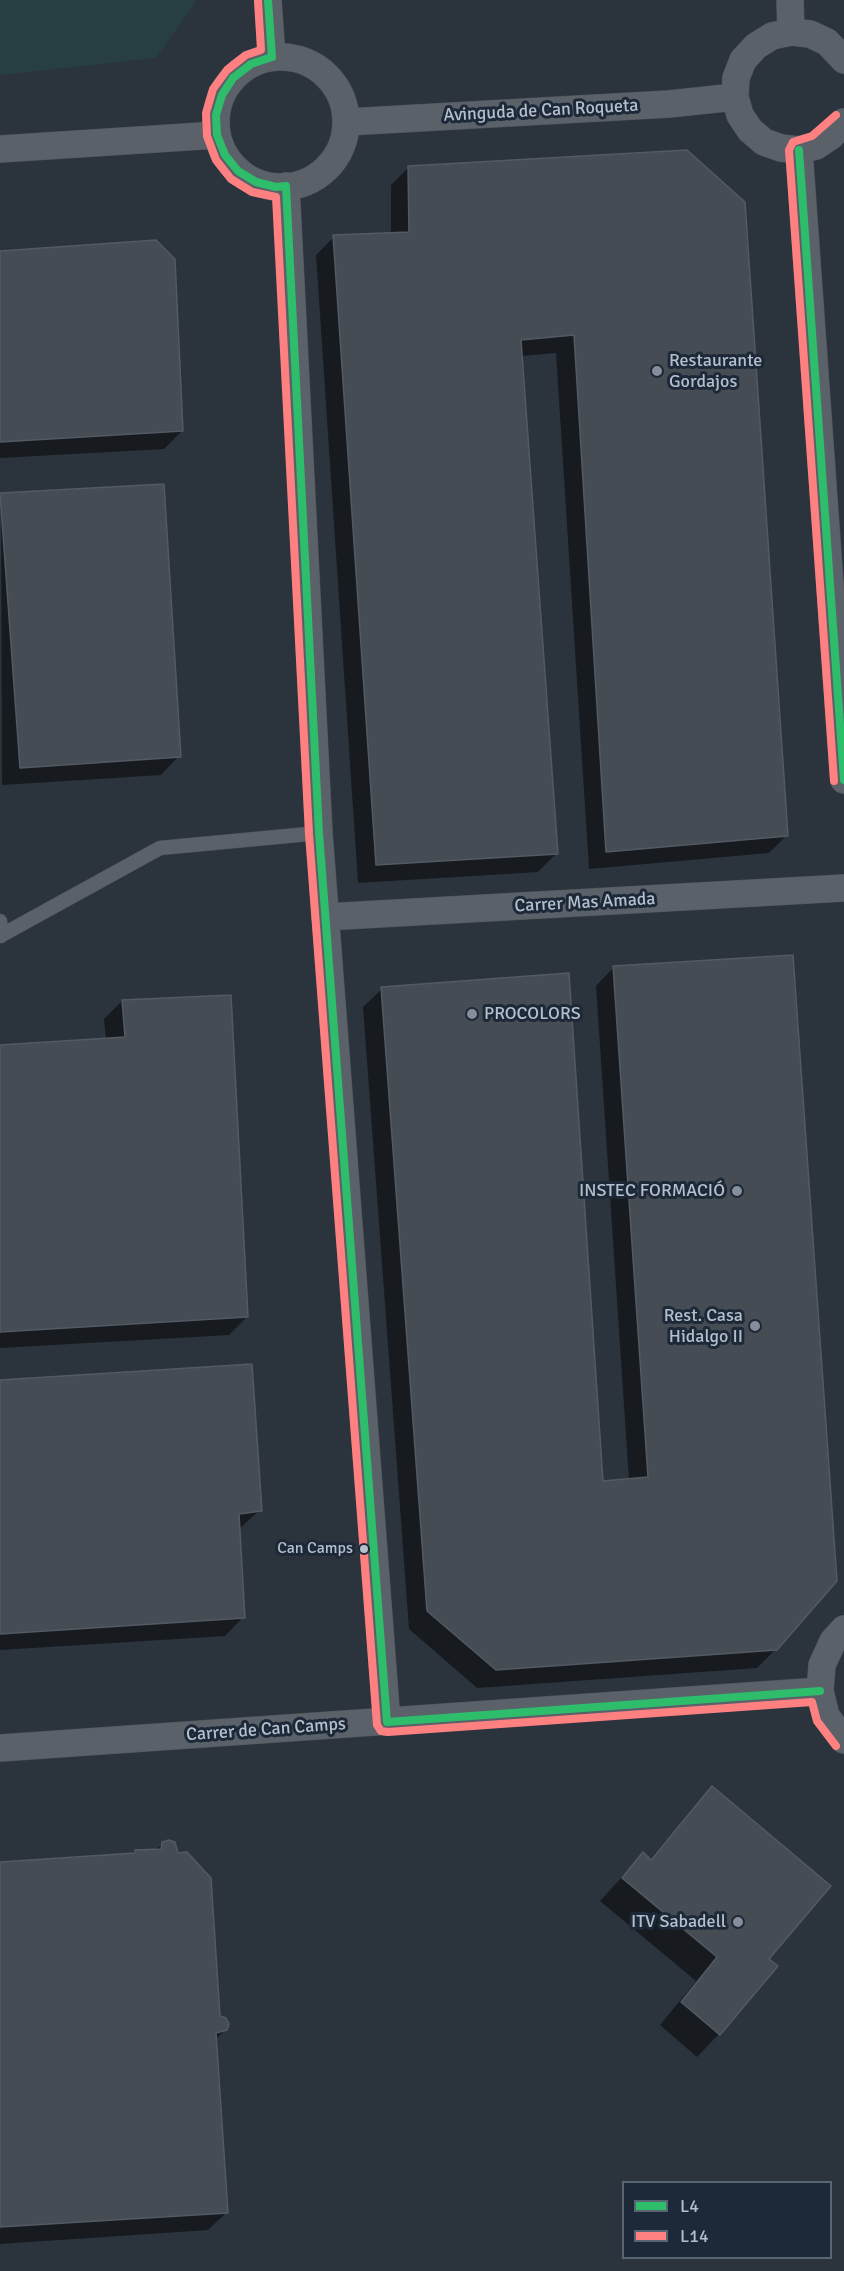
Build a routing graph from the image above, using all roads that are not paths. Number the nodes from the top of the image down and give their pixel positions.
1 (268, 0) edge
2 (790, 0) edge
3 (791, 32) junction
4 (272, 57) junction
5 (844, 60) edge
6 (735, 97) junction
7 (347, 122) junction
8 (844, 122) edge
9 (217, 135) junction
10 (0, 149) edge
11 (799, 150) junction
12 (286, 186) junction
13 (844, 780) edge
14 (319, 833) junction
15 (844, 888) edge
16 (325, 917) junction
17 (0, 921) edge
18 (1, 936) edge
19 (844, 1629) edge
20 (820, 1691) junction
21 (387, 1722) junction
22 (844, 1740) edge
23 (0, 1748) edge

1 - 4 street
2 - 3 street
3 - 5 street
3 - 6 street
4 - 7 street
4 - 9 street
6 - 7 street, Avinguda de Can Roqueta
6 - 11 street
7 - 12 street
8 - 11 street
9 - 10 street
9 - 12 street
11 - 13 street
12 - 14 street
14 - 16 street
14 - 18 lane
15 - 16 street, Carrer Mas Amada
16 - 21 street
17 - 18 lane
19 - 20 street
20 - 21 street, Carrer de Can Camps
20 - 22 street
21 - 23 street, Carrer de Can Camps

